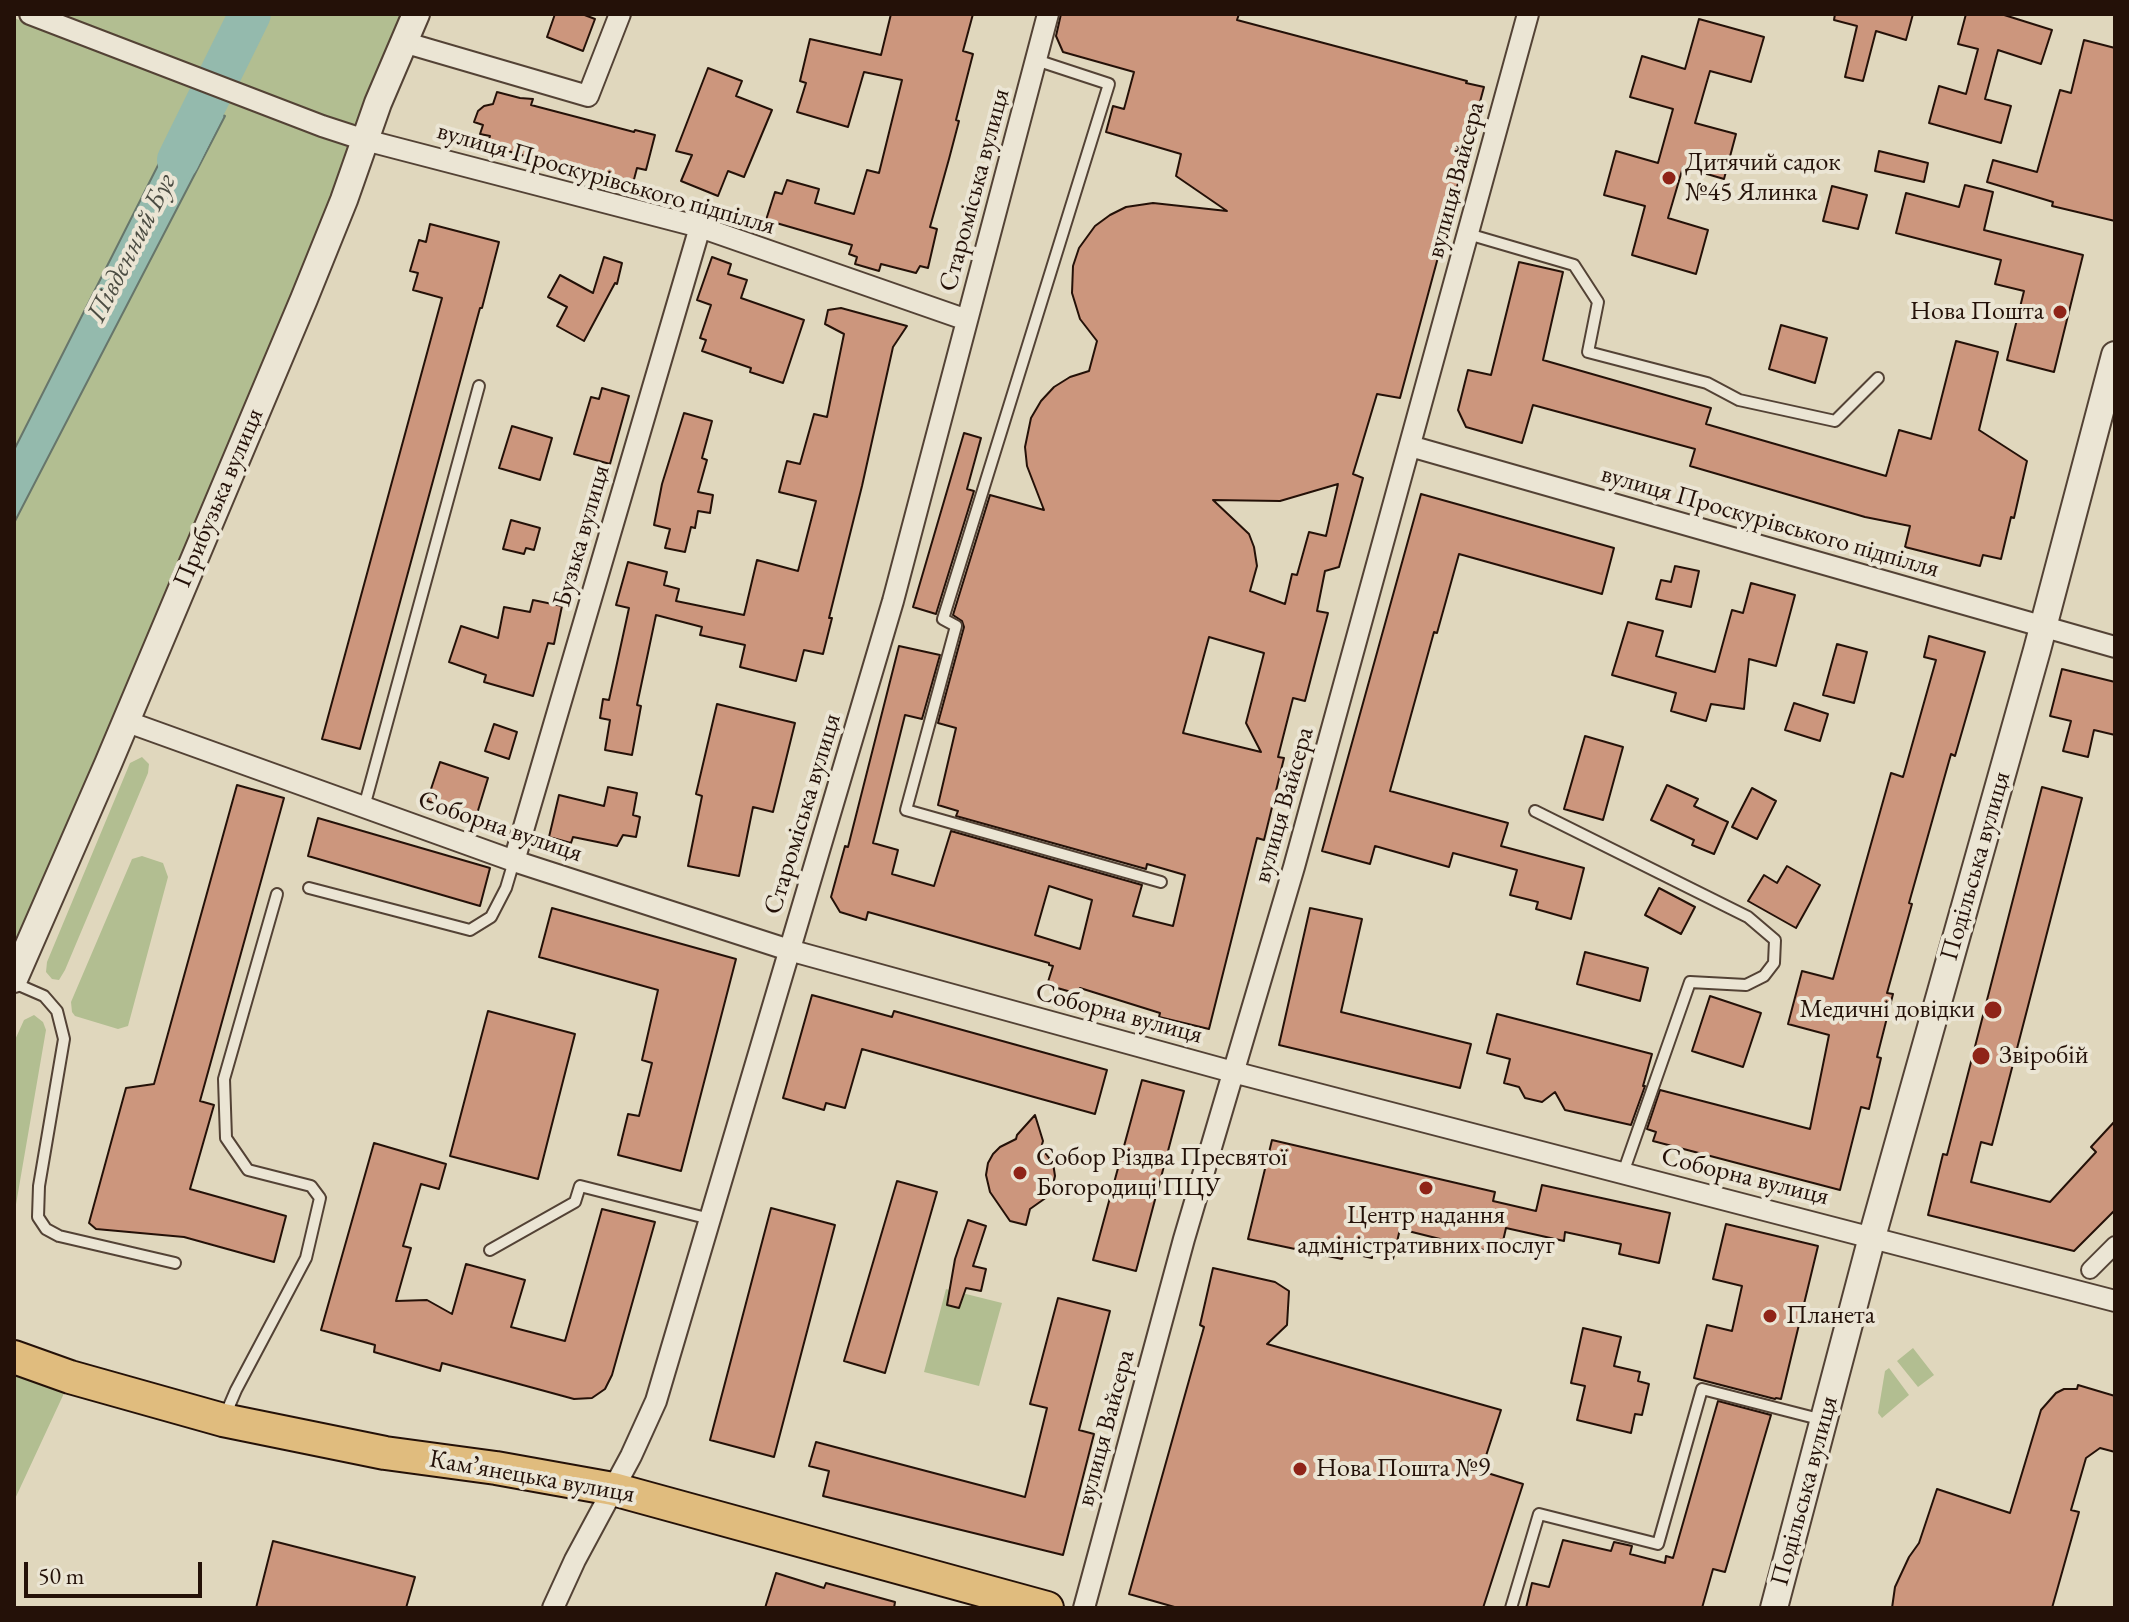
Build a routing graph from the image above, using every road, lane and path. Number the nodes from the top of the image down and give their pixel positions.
1 (30, 14) edge
2 (416, 14) edge
3 (620, 14) edge
4 (1048, 14) edge
5 (1528, 14) edge
6 (403, 42) junction
7 (1036, 60) junction
8 (365, 140) junction
9 (700, 227) junction
10 (1468, 234) junction
11 (967, 320) junction
12 (2115, 355) edge
13 (1878, 378) dead end
14 (479, 386) dead end
15 (1410, 446) junction
16 (2043, 628) junction
17 (2115, 647) edge
18 (125, 721) junction
19 (364, 807) junction
20 (1535, 811) dead end
21 (514, 861) junction
22 (1161, 882) dead end
23 (309, 888) dead end
24 (277, 894) dead end
25 (789, 950) junction
26 (14, 981) edge
27 (1233, 1072) junction
28 (1623, 1173) junction
29 (710, 1219) junction
30 (1872, 1237) junction
31 (2115, 1245) edge
32 (490, 1250) dead end
33 (175, 1263) dead end
34 (2090, 1270) dead end
35 (2115, 1301) edge
36 (14, 1357) edge
37 (223, 1420) junction
38 (1824, 1420) junction
39 (613, 1489) junction
40 (553, 1608) edge
41 (1047, 1608) edge
42 (1084, 1608) edge
43 (1511, 1608) edge
44 (1774, 1608) edge

1 - 8 street, вулиця Проскурівського підпілля
2 - 6 street, Прибузька вулиця
3 - 6 street
4 - 7 street, Староміська вулиця
5 - 10 street, вулиця Вайсера
6 - 8 street, Прибузька вулиця
7 - 11 street, Староміська вулиця
7 - 22 lane
8 - 9 street, вулиця Проскурівського підпілля
8 - 18 street, Прибузька вулиця
9 - 11 street, вулиця Проскурівського підпілля
9 - 21 street, Бузька вулиця
10 - 13 lane
10 - 15 street, вулиця Вайсера
11 - 25 street, Староміська вулиця
12 - 16 street, Подільська вулиця
14 - 19 lane
15 - 16 street, вулиця Проскурівського підпілля
15 - 27 street, вулиця Вайсера
16 - 17 street, вулиця Проскурівського підпілля
16 - 30 street, Подільська вулиця
18 - 19 street, Соборна вулиця
18 - 26 street, Прибузька вулиця
19 - 21 street, Соборна вулиця
20 - 28 lane
21 - 23 lane
21 - 25 street, Соборна вулиця
24 - 37 lane
25 - 27 street, Соборна вулиця
25 - 29 street, Староміська вулиця
26 - 33 lane
27 - 28 street, Соборна вулиця
27 - 42 street, вулиця Вайсера
28 - 30 street, Соборна вулиця
29 - 32 lane
29 - 39 street, Староміська вулиця
30 - 35 street, Соборна вулиця
30 - 38 street, Подільська вулиця
31 - 34 street
36 - 37 main road, Камʼянецька вулиця
37 - 39 main road, Камʼянецька вулиця
38 - 43 lane
38 - 44 street, Подільська вулиця
39 - 40 street, Староміська вулиця
39 - 41 main road, Камʼянецька вулиця

